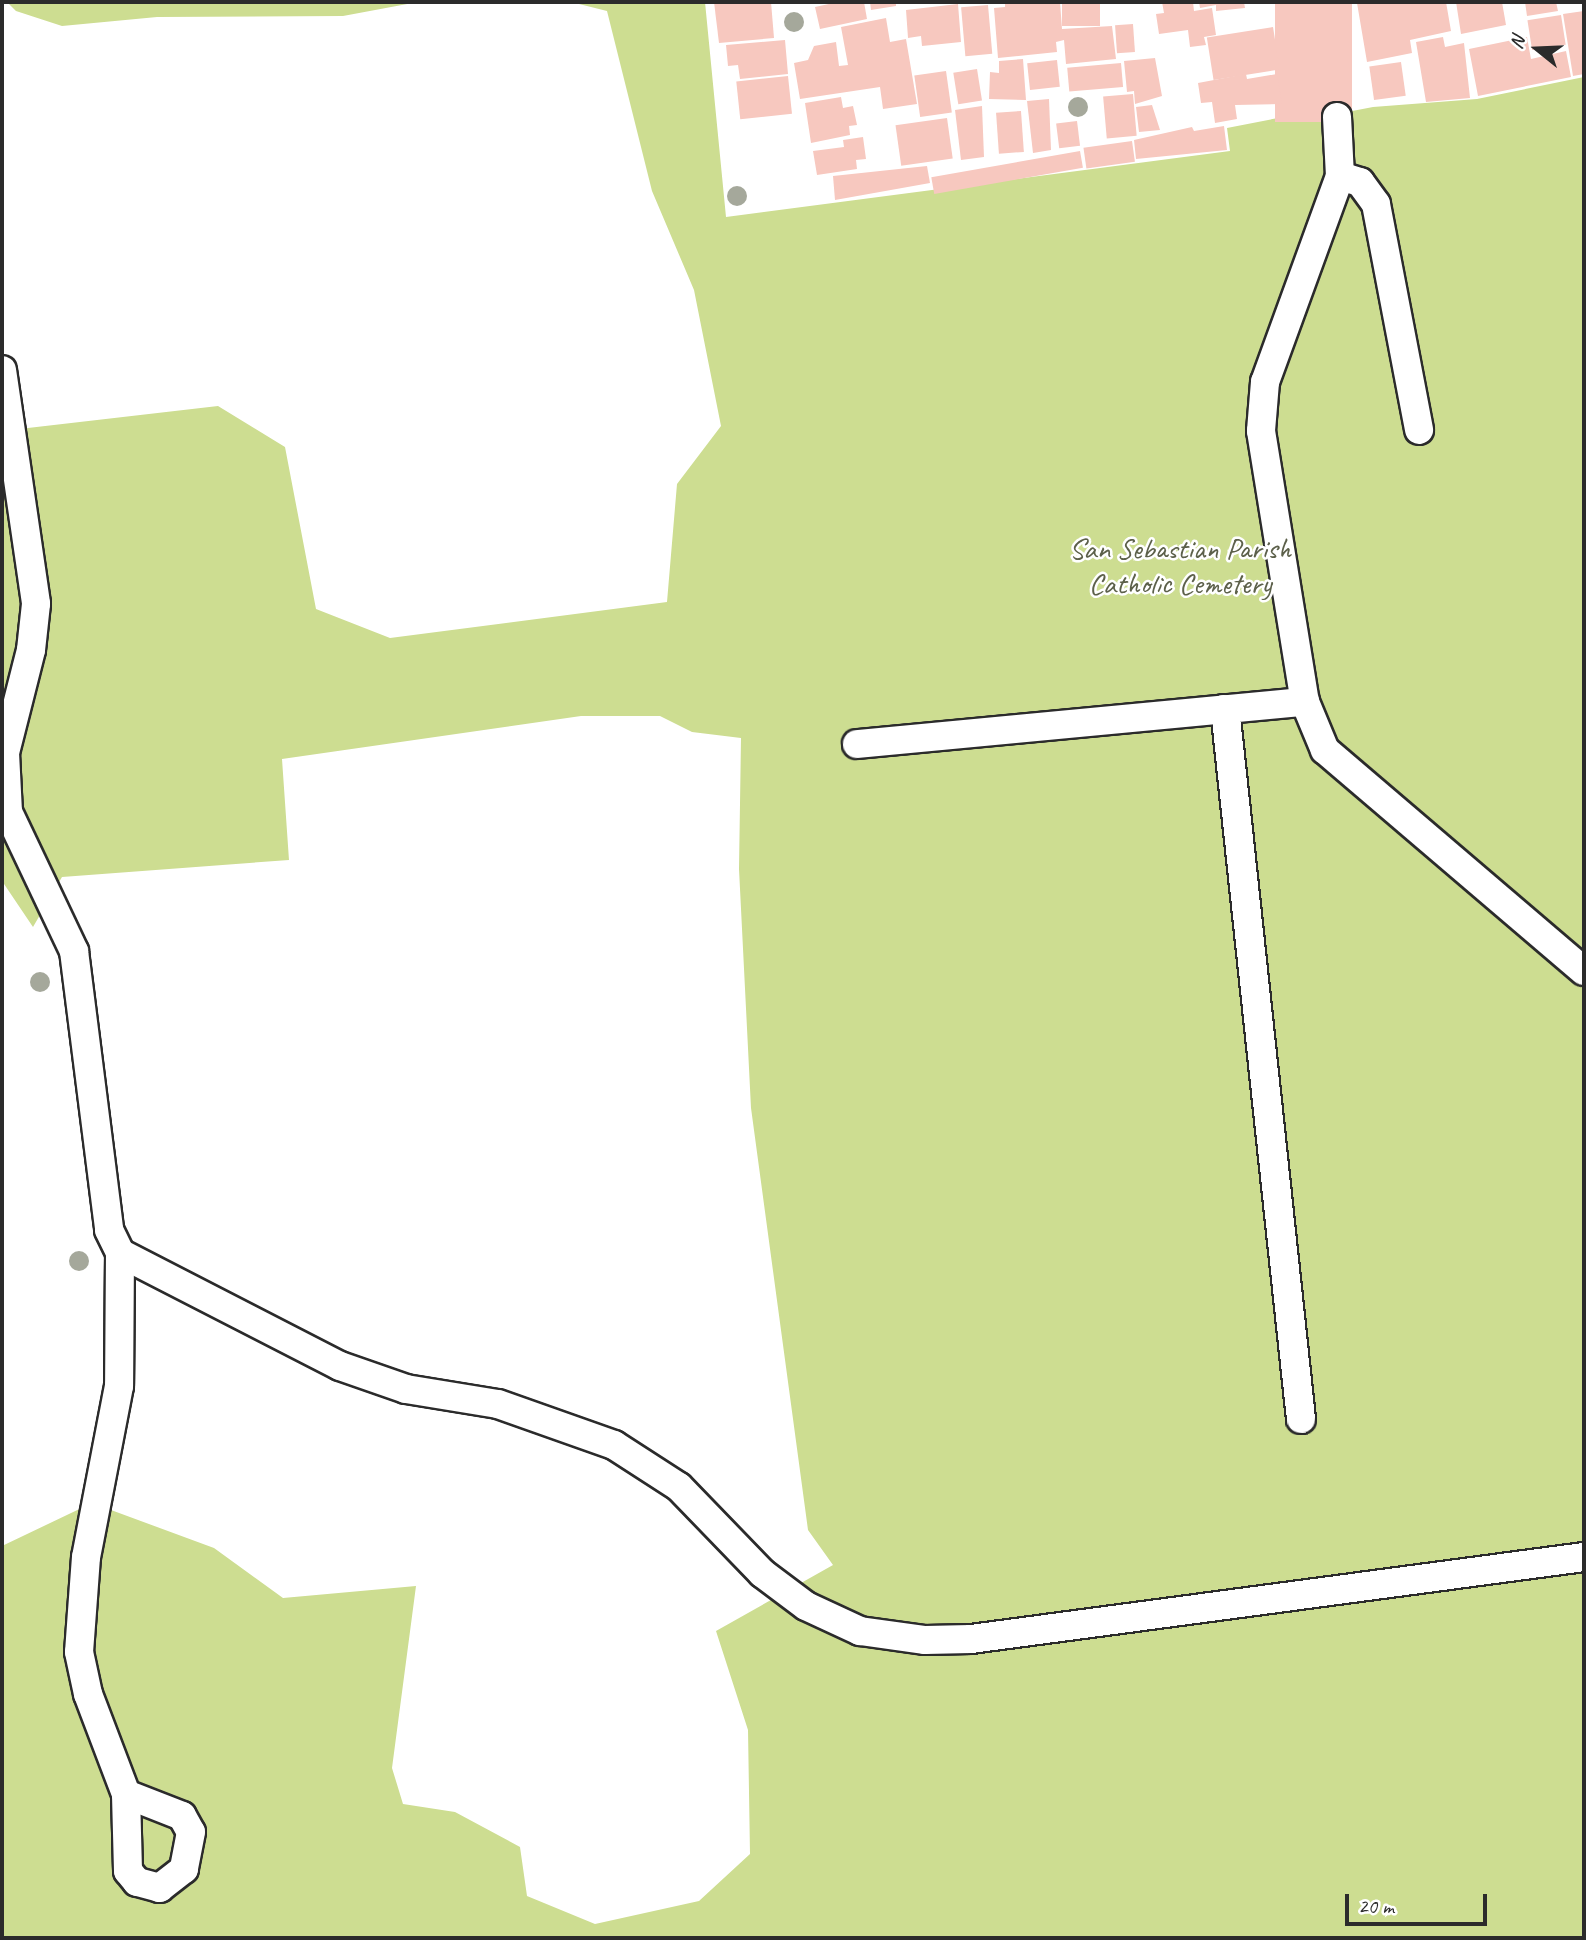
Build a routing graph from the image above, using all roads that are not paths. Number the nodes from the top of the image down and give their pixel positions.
1 (1337, 117) dead end
2 (1340, 176) junction
3 (2, 370) edge
4 (1419, 429) dead end
5 (1305, 702) junction
6 (1226, 709) junction
7 (857, 744) dead end
8 (1584, 971) edge
9 (120, 1253) junction
10 (1301, 1419) dead end
11 (1584, 1557) edge
12 (126, 1794) dead end

1 - 2 lane
2 - 4 lane
2 - 5 lane
3 - 9 lane
5 - 6 lane
5 - 8 lane
6 - 7 lane
6 - 10 lane
9 - 11 lane
9 - 12 lane

